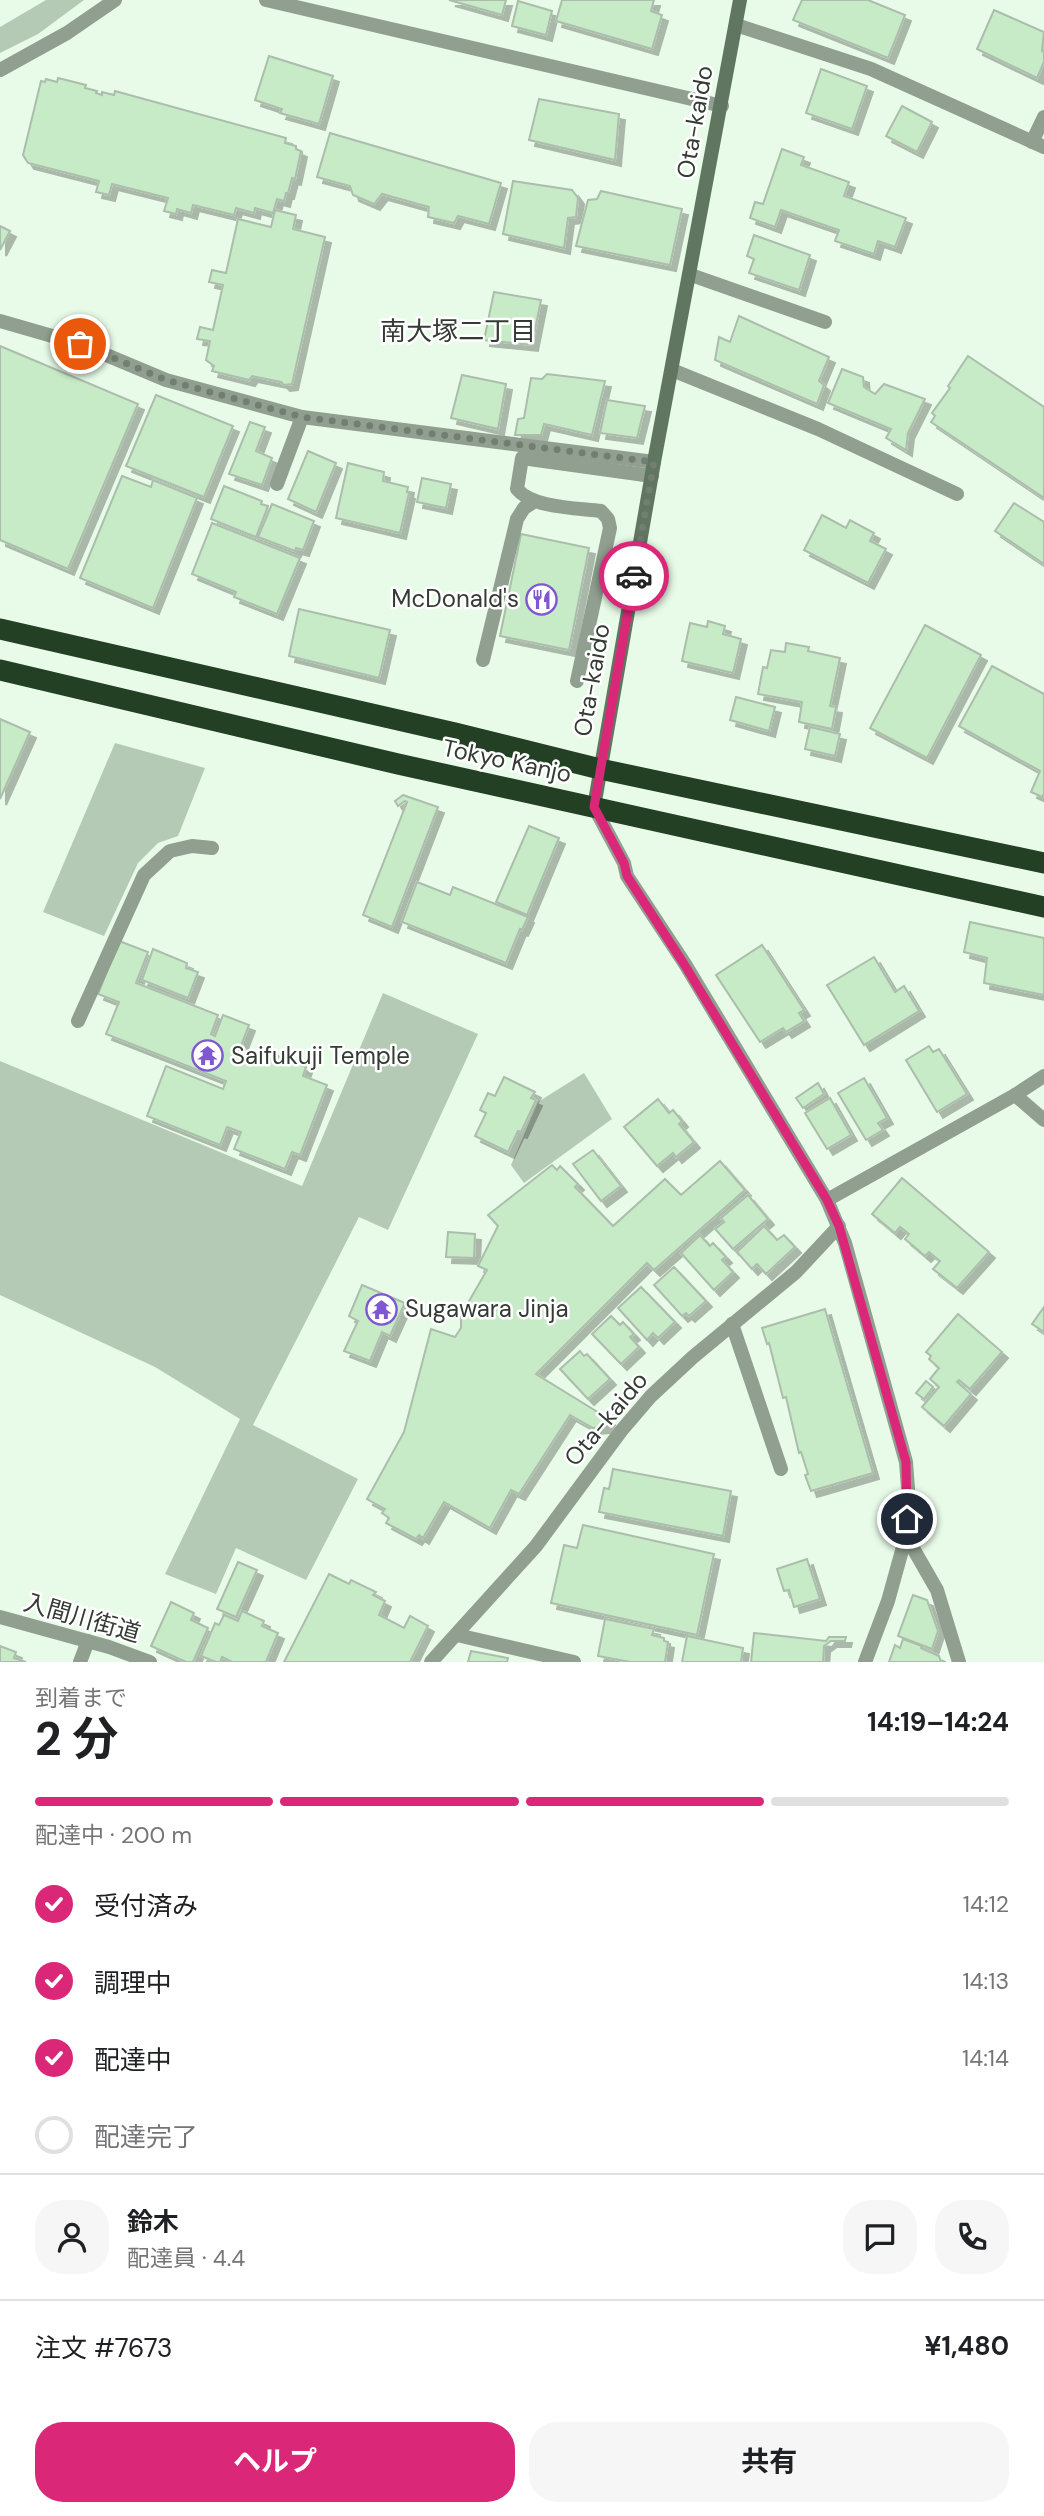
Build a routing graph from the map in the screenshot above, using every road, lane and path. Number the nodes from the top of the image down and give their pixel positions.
1 (115, 0) edge
2 (266, 0) edge
3 (740, 0) edge
4 (736, 24) junction
5 (0, 69) edge
6 (722, 106) junction
7 (1044, 117) edge
8 (1038, 145) edge
9 (691, 275) junction
10 (0, 321) edge
11 (825, 322) dead end
12 (672, 369) junction
13 (302, 417) junction
14 (653, 469) junction
15 (277, 484) dead end
16 (957, 494) dead end
17 (535, 501) junction
18 (0, 629) edge
19 (483, 660) dead end
20 (0, 670) edge
21 (577, 681) dead end
22 (600, 769) junction
23 (594, 807) junction
24 (212, 848) dead end
25 (1044, 863) edge
26 (1044, 907) edge
27 (78, 1021) dead end
28 (1044, 1076) edge
29 (1014, 1095) junction
30 (1044, 1120) edge
31 (827, 1200) junction
32 (839, 1226) junction
33 (732, 1324) junction
34 (781, 1469) dead end
35 (906, 1536) junction
36 (0, 1617) edge
37 (457, 1635) junction
38 (88, 1641) junction
39 (80, 1662) edge
40 (150, 1662) edge
41 (431, 1662) edge
42 (574, 1662) edge
43 (865, 1662) edge
44 (959, 1662) edge

1 - 5 street
2 - 6 street
3 - 4 street, Ota-kaido
4 - 6 street, Ota-kaido
4 - 8 street
6 - 9 street, Ota-kaido
7 - 8 street
9 - 11 street
9 - 12 street, Ota-kaido
10 - 13 street
12 - 14 street, Ota-kaido
12 - 16 street
13 - 14 street
13 - 15 street
14 - 17 street
14 - 22 street, Ota-kaido
17 - 19 street
17 - 21 street
18 - 22 highway, Tokyo Kanjo
20 - 23 highway, Tokyo Kanjo
22 - 23 street, Ota-kaido
22 - 25 highway, Tokyo Kanjo
23 - 26 highway, Tokyo Kanjo
23 - 31 street
24 - 27 street
28 - 29 street
29 - 30 street
29 - 31 street
31 - 32 street
32 - 33 street, Ota-kaido
32 - 35 street
33 - 34 street
33 - 37 street, Ota-kaido
35 - 43 street
35 - 44 street
36 - 38 street, 入間川街道
37 - 41 street, Ota-kaido
37 - 42 street
38 - 39 street
38 - 40 street, 入間川街道

